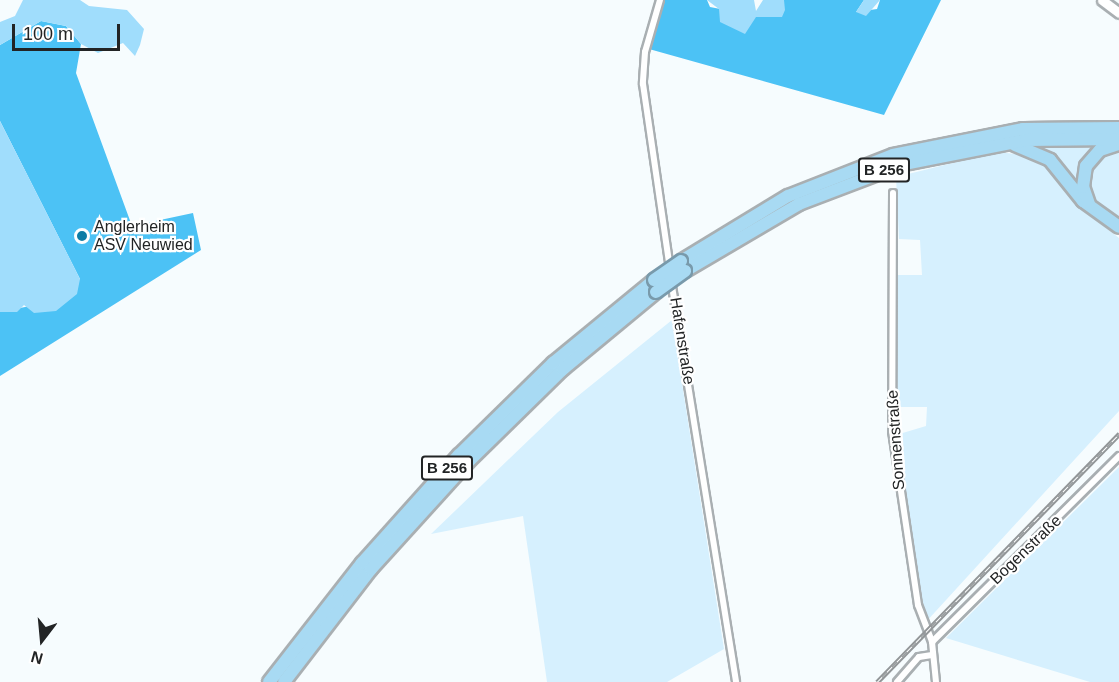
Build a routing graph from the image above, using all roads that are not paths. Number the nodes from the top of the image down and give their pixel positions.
1 (660, 0) edge
2 (1102, 0) edge
3 (1119, 13) edge
4 (1119, 128) edge
5 (1119, 139) edge
6 (1007, 143) junction
7 (1119, 144) edge
8 (893, 192) dead end
9 (1091, 208) junction
10 (1119, 227) edge
11 (683, 266) junction
12 (655, 286) junction
13 (1119, 456) edge
14 (932, 642) junction
15 (932, 655) junction
16 (269, 682) edge
17 (284, 682) edge
18 (736, 682) edge
19 (897, 682) edge
20 (936, 682) edge

1 - 18 street, Hafenstraße
2 - 3 street
4 - 11 highway, B 256
5 - 6 highway, B 256
6 - 9 highway
6 - 11 highway, B 256
7 - 9 highway
8 - 14 street, Sonnenstraße
9 - 10 highway
11 - 12 highway, B 256, bridge
12 - 16 highway, B 256
12 - 17 highway, B 256
13 - 14 street, Bogenstraße
14 - 15 street, Sonnenstraße
15 - 19 street
15 - 20 street, Sonnenstraße

